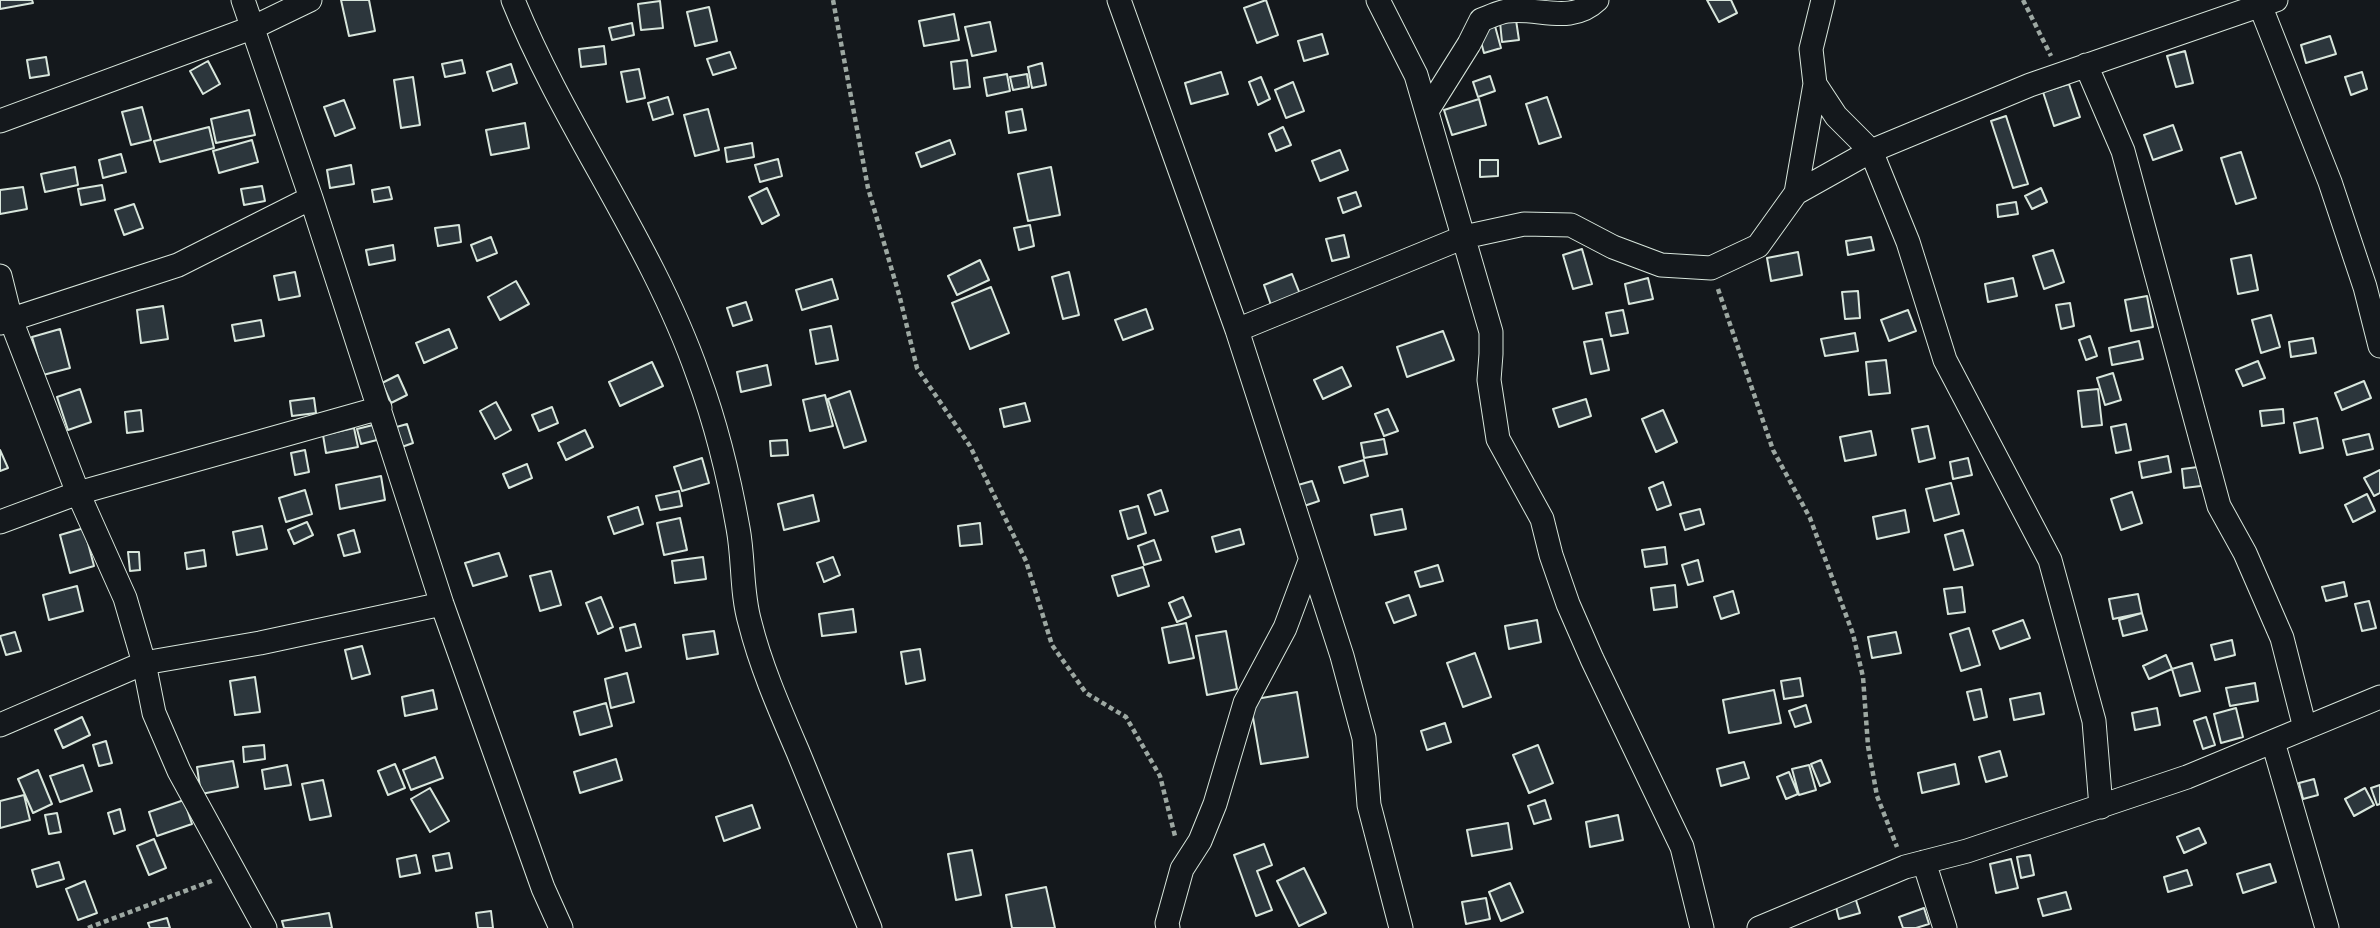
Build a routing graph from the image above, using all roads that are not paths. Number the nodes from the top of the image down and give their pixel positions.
1 (243, 0) edge
2 (310, 0) edge
3 (513, 0) edge
4 (1119, 0) edge
5 (1378, 0) edge
6 (1597, 0) edge
7 (1823, 0) edge
8 (2265, 2) edge
9 (254, 27) junction
10 (2086, 65) junction
11 (1815, 84) junction
12 (1427, 111) junction
13 (0, 121) edge
14 (1871, 151) junction
15 (1796, 192) junction
16 (311, 198) junction
17 (1464, 237) junction
18 (0, 276) edge
19 (5, 321) edge
20 (1237, 330) junction
21 (2380, 346) edge
22 (380, 408) junction
23 (78, 493) junction
24 (0, 522) edge
25 (1310, 561) junction
26 (442, 604) junction
27 (144, 663) junction
28 (2380, 697) edge
29 (0, 725) edge
30 (2305, 729) junction
31 (2273, 742) junction
32 (2101, 807) junction
33 (1914, 864) junction
34 (265, 928) edge
35 (561, 928) edge
36 (870, 928) edge
37 (1168, 928) edge
38 (1401, 928) edge
39 (1702, 928) edge
40 (1759, 928) edge
41 (1945, 928) edge
42 (2327, 928) edge

1 - 9 street
2 - 9 street
3 - 36 street
4 - 20 street
5 - 12 street
6 - 12 street
7 - 11 street
8 - 10 street
8 - 21 street
9 - 13 street
9 - 16 street
10 - 14 street
10 - 30 street
11 - 14 street
11 - 15 street
12 - 17 street
14 - 15 street
14 - 32 street
15 - 17 street
16 - 19 street
16 - 22 street
17 - 20 street
17 - 39 street
18 - 19 street
19 - 23 street
20 - 25 street
22 - 23 street
22 - 26 street
23 - 24 street
23 - 27 street
25 - 37 street
25 - 38 street
26 - 27 street
26 - 35 street
27 - 29 street
27 - 34 street
28 - 30 street
30 - 31 street
31 - 32 street
31 - 42 street
32 - 33 street
33 - 40 street
33 - 41 street

